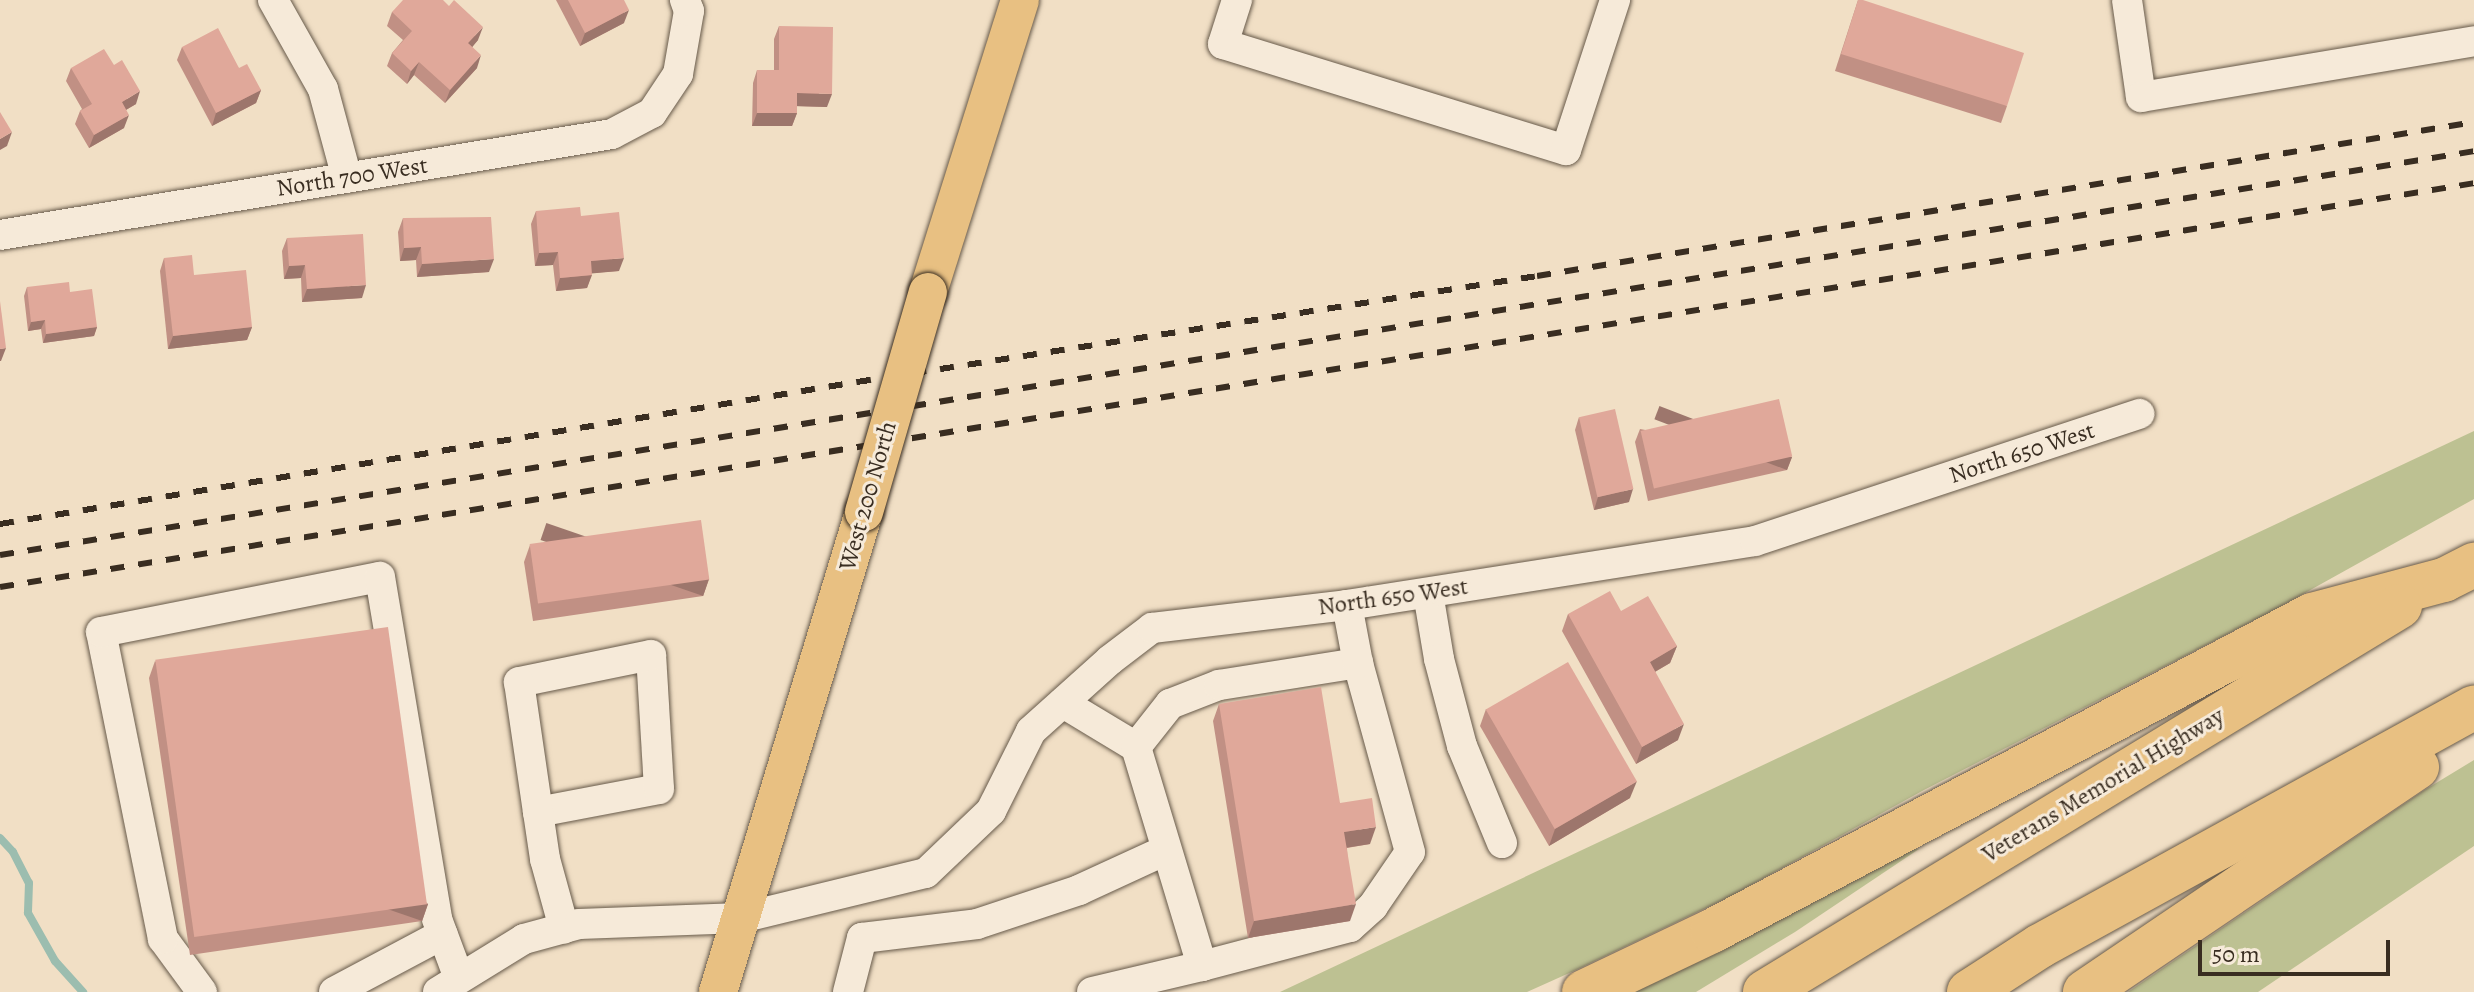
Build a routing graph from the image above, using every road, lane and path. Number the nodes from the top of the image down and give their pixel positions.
1 (273, 0) edge
2 (685, 0) edge
3 (1020, 0) edge
4 (1237, 0) edge
5 (1615, 0) edge
6 (2127, 0) edge
7 (2474, 41) edge
8 (347, 178) junction
9 (0, 235) edge
10 (2140, 414) dead end
11 (2459, 572) edge
12 (1428, 593) junction
13 (1347, 605) junction
14 (1358, 663) junction
15 (1063, 703) junction
16 (2474, 707) edge
17 (2474, 728) edge
18 (1136, 747) junction
19 (538, 812) junction
20 (1502, 843) dead end
21 (1166, 850) junction
22 (741, 918) junction
23 (564, 928) junction
24 (443, 934) junction
25 (1202, 966) junction
26 (448, 985) edge
27 (202, 992) edge
28 (334, 992) edge
29 (718, 992) edge
30 (848, 992) edge
31 (1092, 992) edge
32 (1584, 992) edge
33 (1765, 992) edge
34 (1969, 992) edge
35 (2085, 992) edge

1 - 8 street
2 - 8 street, North 700 West
3 - 22 main road, West 200 North, bridge
4 - 5 street
6 - 7 street
8 - 9 street, North 700 West
10 - 12 street, North 650 West
11 - 32 highway
11 - 33 highway, Veterans Memorial Highway
12 - 13 street, North 650 West
12 - 20 street
13 - 14 street
13 - 15 street, North 650 West
14 - 18 street
14 - 25 street
15 - 18 street
15 - 22 street, North 650 West
16 - 34 highway
17 - 35 highway
18 - 21 street
19 - 19 street
19 - 23 street
21 - 25 street
21 - 30 street
22 - 23 street, North 650 West
22 - 29 main road, West 200 North
23 - 26 street, North 650 West
24 - 26 street
24 - 27 street
24 - 28 street
25 - 31 street

